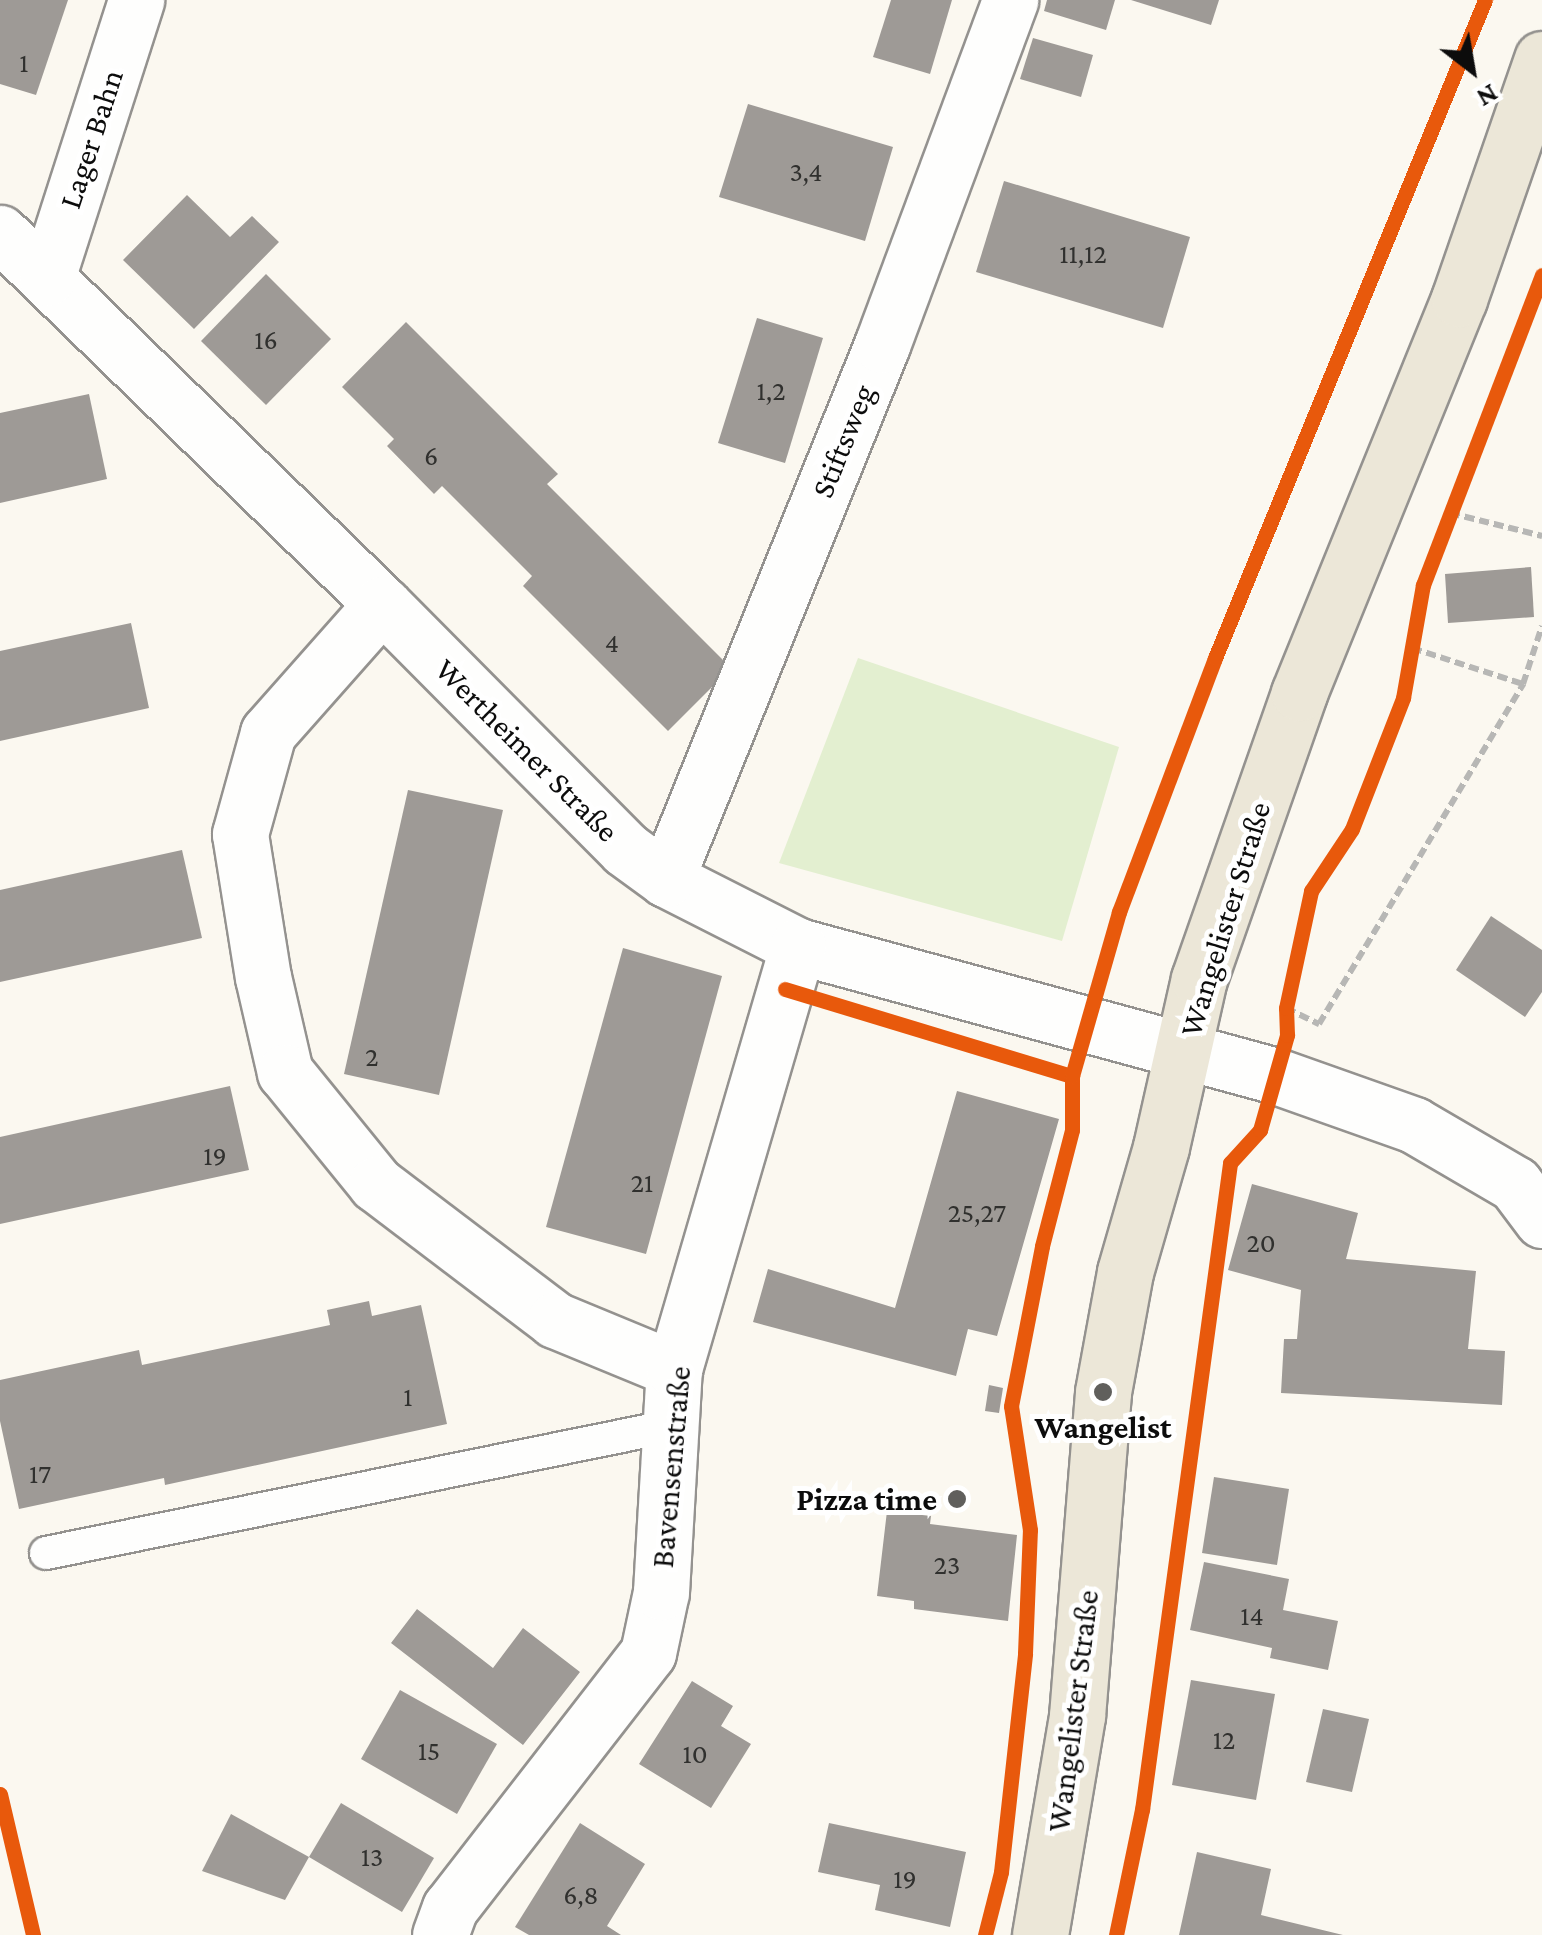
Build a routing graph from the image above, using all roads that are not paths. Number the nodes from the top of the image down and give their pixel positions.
1 (136, 0) edge
2 (1010, 0) edge
3 (1542, 59) edge
4 (0, 233) edge
5 (47, 278) junction
6 (382, 604) junction
7 (666, 879) junction
8 (798, 946) junction
9 (1184, 1052) junction
10 (1542, 1220) edge
11 (674, 1370) junction
12 (671, 1426) junction
13 (46, 1554) dead end
14 (440, 1935) edge
15 (1040, 1935) edge

1 - 5 street, Lager Bahn
2 - 7 street, Stiftsweg
3 - 9 main road, Wangelister Straße
4 - 5 street, Wertheimer Straße
5 - 6 street, Wertheimer Straße
6 - 7 street, Wertheimer Straße
6 - 11 street
7 - 8 street, Wertheimer Straße
8 - 9 street, Wertheimer Straße
8 - 11 street, Bavensenstraße
9 - 10 street, Wertheimer Straße
9 - 15 main road, Wangelister Straße
11 - 12 street, Bavensenstraße
12 - 13 lane
12 - 14 street, Bavensenstraße

